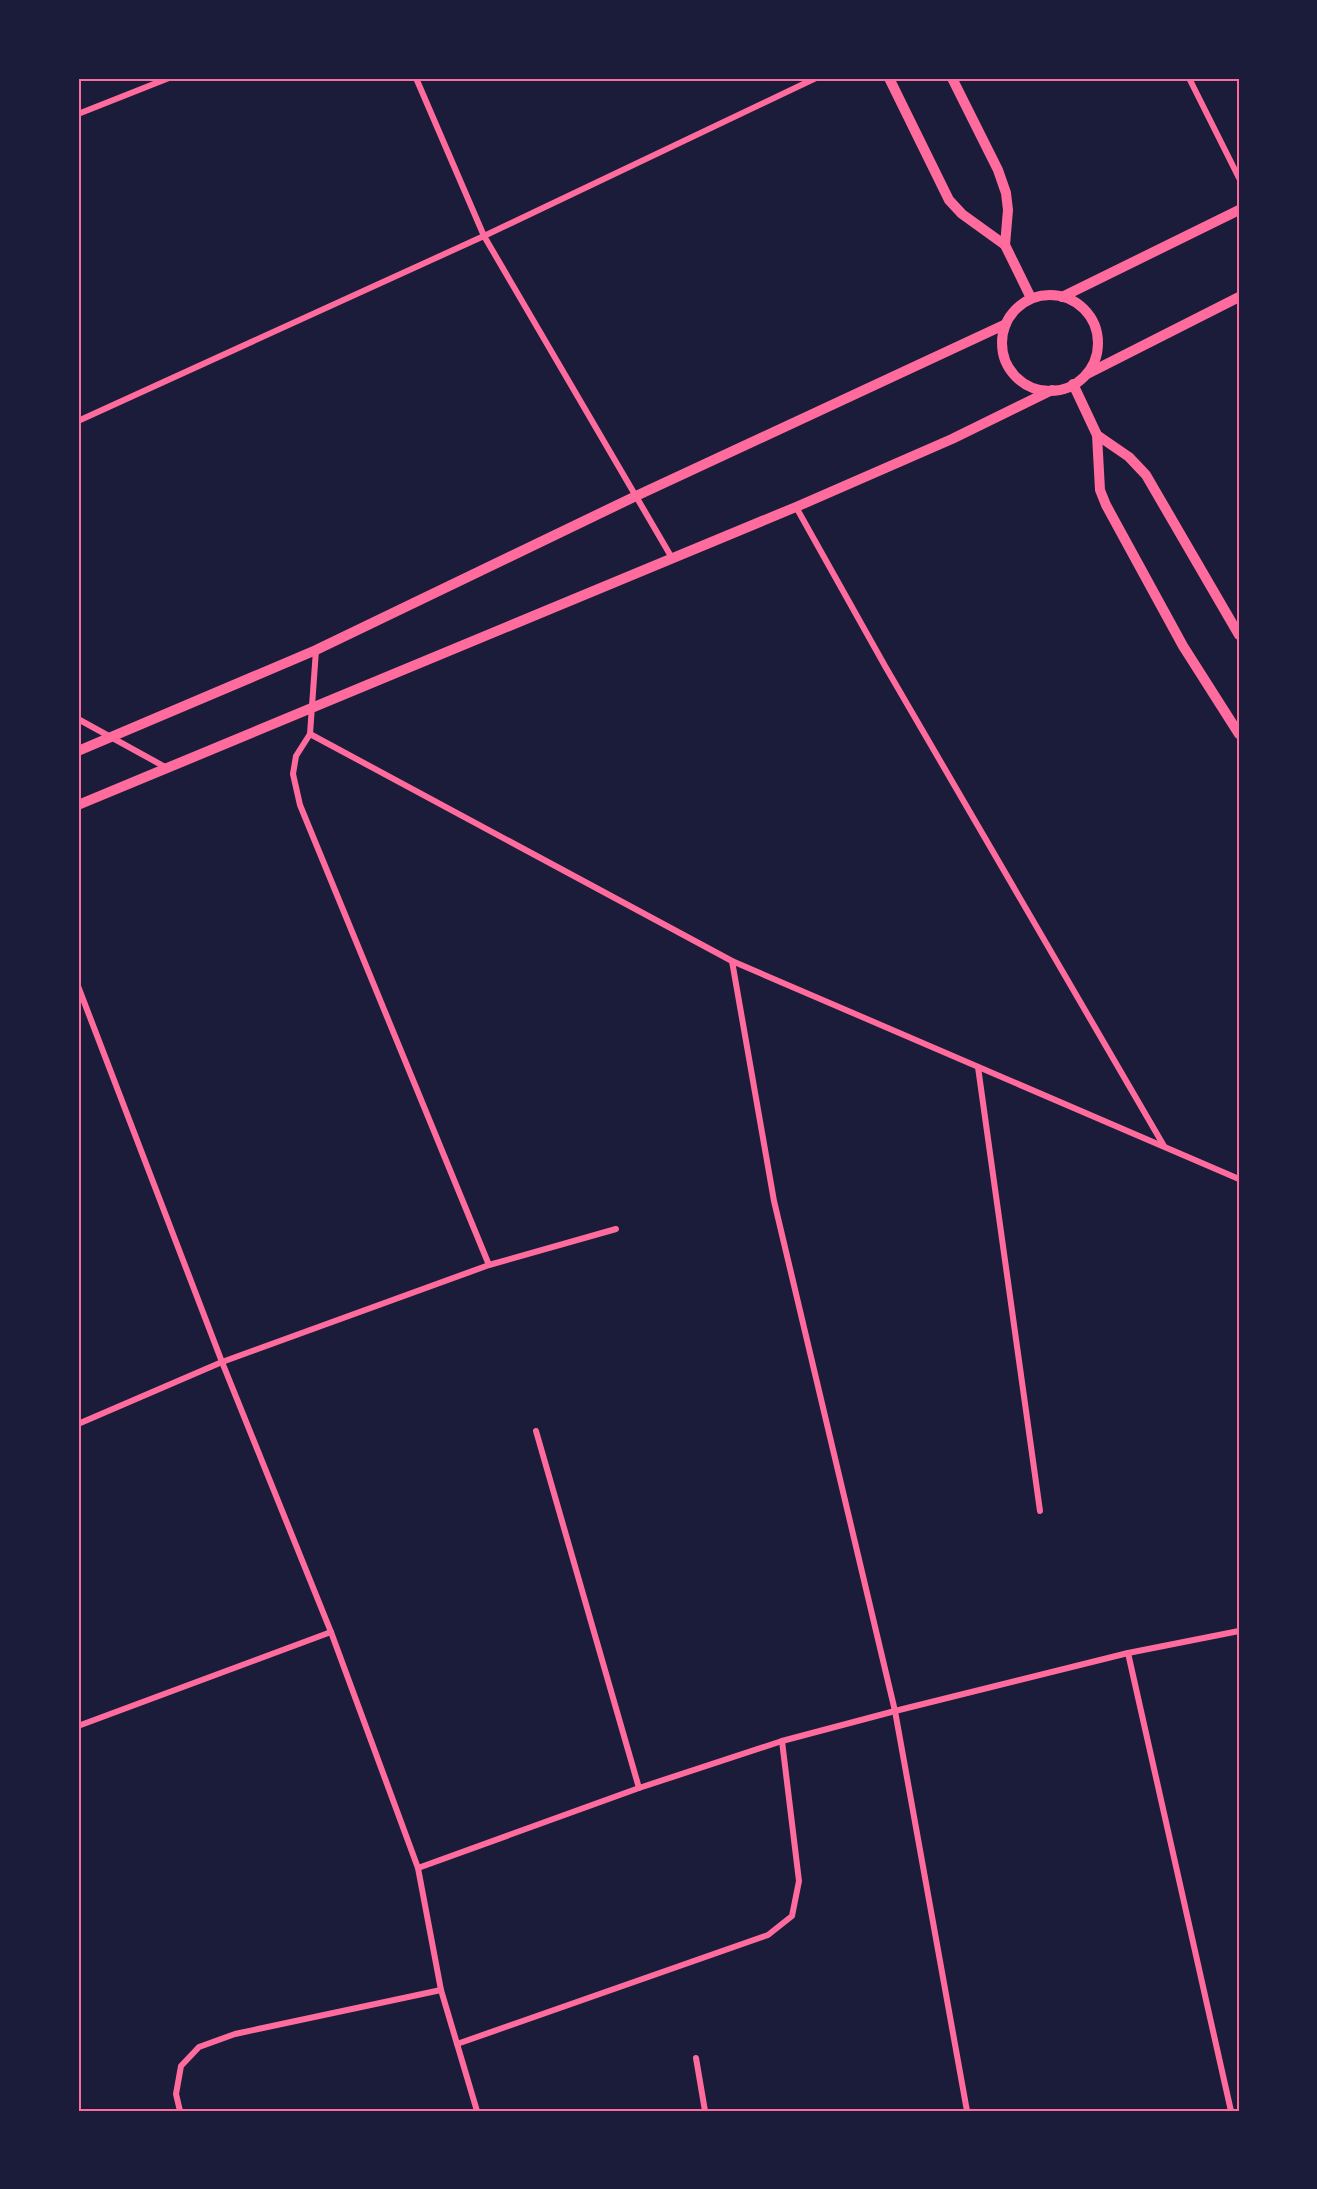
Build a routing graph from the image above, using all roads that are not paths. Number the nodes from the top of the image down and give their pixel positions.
1 (169, 78) edge
2 (416, 78) edge
3 (816, 78) edge
4 (889, 78) edge
5 (952, 78) edge
6 (1189, 78) edge
7 (78, 114) edge
8 (1239, 178) edge
9 (1239, 210) edge
10 (484, 236) junction
11 (1005, 245) junction
12 (1062, 297) junction
13 (1239, 297) edge
14 (1031, 298) junction
15 (1005, 324) junction
16 (1086, 375) junction
17 (1073, 384) junction
18 (1052, 390) junction
19 (78, 421) edge
20 (1097, 435) junction
21 (636, 496) junction
22 (796, 507) junction
23 (672, 558) junction
24 (1239, 634) edge
25 (316, 650) junction
26 (312, 709) junction
27 (78, 719) edge
28 (310, 734) junction
29 (1239, 734) edge
30 (111, 737) junction
31 (78, 751) edge
32 (167, 768) junction
33 (78, 806) edge
34 (732, 961) junction
35 (78, 986) edge
36 (978, 1067) junction
37 (1165, 1147) junction
38 (1239, 1179) edge
39 (616, 1228) dead end
40 (489, 1265) junction
41 (222, 1362) junction
42 (78, 1424) edge
43 (536, 1431) dead end
44 (1040, 1510) dead end
45 (1239, 1631) edge
46 (331, 1632) junction
47 (1128, 1653) junction
48 (895, 1711) junction
49 (78, 1726) edge
50 (782, 1741) junction
51 (639, 1788) junction
52 (418, 1868) junction
53 (441, 1990) junction
54 (457, 2044) junction
55 (696, 2058) dead end
56 (180, 2111) edge
57 (477, 2111) edge
58 (705, 2111) edge
59 (967, 2111) edge
60 (1231, 2111) edge

1 - 7 street
2 - 10 street
3 - 10 street
4 - 11 street
5 - 11 street
6 - 8 street
9 - 12 street
10 - 19 street
10 - 21 street
11 - 14 street
12 - 14 street
12 - 16 street
13 - 16 street
14 - 15 street
15 - 18 street
15 - 21 street
16 - 17 street
17 - 18 street
17 - 20 street
18 - 22 street
20 - 24 street
20 - 29 street
21 - 23 street
21 - 25 street
22 - 23 street
22 - 37 street
23 - 26 street
25 - 26 street
25 - 30 street
26 - 28 street
26 - 32 street
27 - 30 street
28 - 34 street
28 - 40 street
30 - 31 street
30 - 32 street
32 - 33 street
34 - 36 street
34 - 48 street
35 - 41 street
36 - 37 street
36 - 44 street
37 - 38 street
39 - 40 street
40 - 41 street
41 - 42 street
41 - 46 street
43 - 51 street
45 - 47 street
46 - 49 street
46 - 52 street
47 - 48 street
47 - 60 street
48 - 50 street
48 - 59 street
50 - 51 street
50 - 54 street
51 - 52 street
52 - 53 street
53 - 54 street
53 - 56 street
54 - 57 street
55 - 58 street

